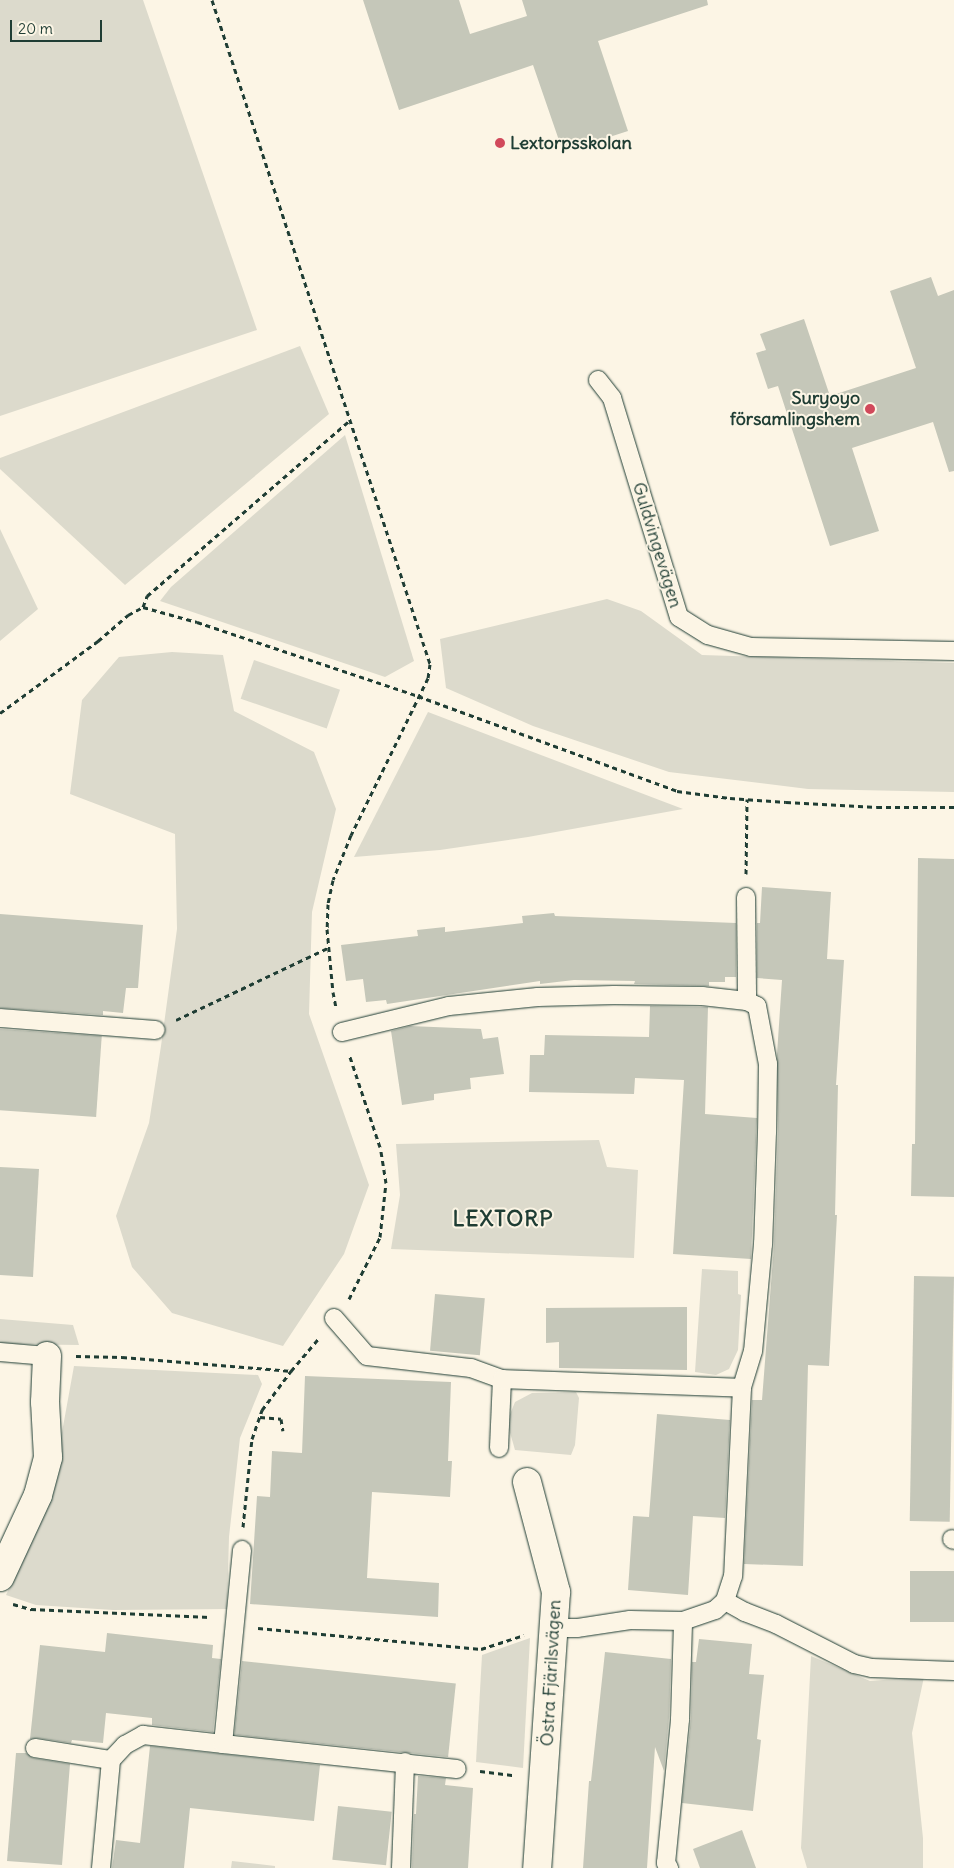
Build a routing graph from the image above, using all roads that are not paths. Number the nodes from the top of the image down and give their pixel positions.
1 (598, 380) dead end
2 (954, 651) edge
3 (746, 897) road end
4 (747, 1001) junction
5 (0, 1018) edge
6 (156, 1030) road end
7 (342, 1032) road end
8 (334, 1318) road end
9 (0, 1352) edge
10 (47, 1356) joint
11 (502, 1379) junction
12 (742, 1388) junction
13 (499, 1448) dead end
14 (527, 1482) dead end
15 (242, 1550) road end
16 (4, 1589) edge
17 (725, 1601) junction
18 (684, 1621) junction
19 (554, 1628) junction
20 (954, 1671) edge
21 (223, 1744) junction
22 (35, 1748) dead end
23 (111, 1760) junction
24 (405, 1762) junction
25 (457, 1769) road end
26 (101, 1868) edge
27 (401, 1868) edge
28 (537, 1868) edge
29 (668, 1868) edge

1 - 2 lane, Guldvingevägen
3 - 4 lane
4 - 7 lane
4 - 12 lane
5 - 6 lane
8 - 11 lane
9 - 10 lane
10 - 16 street
11 - 12 lane
11 - 13 lane
12 - 17 lane
14 - 19 street, Östra Fjärilsvägen
15 - 21 lane
17 - 18 lane
17 - 20 lane
18 - 19 lane
18 - 29 lane
19 - 28 street, Östra Fjärilsvägen
21 - 23 lane
21 - 24 lane
22 - 23 lane
23 - 26 lane
24 - 25 lane
24 - 27 lane

